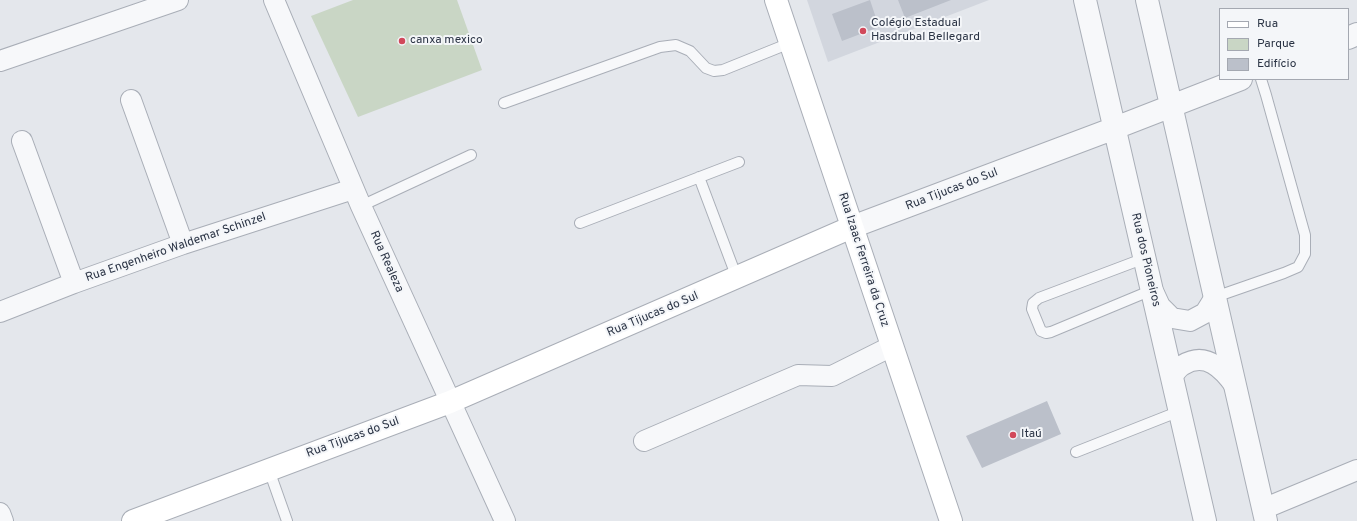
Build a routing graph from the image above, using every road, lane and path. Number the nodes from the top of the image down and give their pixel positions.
1 (178, 0) edge
2 (274, 0) edge
3 (776, 0) edge
4 (1085, 0) edge
5 (1147, 0) edge
6 (790, 44) junction
7 (0, 61) edge
8 (1238, 80) edge
9 (1260, 80) edge
10 (131, 100) dead end
11 (504, 103) dead end
12 (1171, 106) junction
13 (1115, 128) junction
14 (22, 141) dead end
15 (471, 155) dead end
16 (739, 162) dead end
17 (699, 177) junction
18 (357, 198) junction
19 (580, 223) dead end
20 (852, 227) junction
21 (183, 244) junction
22 (1145, 258) junction
23 (737, 278) junction
24 (74, 283) junction
25 (1152, 290) junction
26 (1215, 297) junction
27 (0, 312) edge
28 (892, 346) junction
29 (1172, 376) junction
30 (1235, 386) junction
31 (450, 402) junction
32 (1180, 411) junction
33 (644, 442) dead end
34 (1076, 452) dead end
35 (269, 470) junction
36 (1357, 470) edge
37 (0, 513) edge
38 (1264, 515) edge
39 (162, 516) edge
40 (948, 520) edge
41 (3, 521) edge
42 (133, 521) edge
43 (287, 521) edge
44 (505, 521) edge
45 (1205, 521) edge

1 - 7 street
2 - 18 street, Rua Realeza
3 - 6 main road, Rua Izaac Ferreira da Cruz
4 - 13 street, Rua dos Pioneiros
5 - 12 street
6 - 11 lane
6 - 20 main road, Rua Izaac Ferreira da Cruz
8 - 12 street, Rua Tijucas do Sul
9 - 26 lane
10 - 21 street
12 - 13 street, Rua Tijucas do Sul
12 - 26 street
13 - 20 street, Rua Tijucas do Sul
13 - 22 street, Rua dos Pioneiros
14 - 24 street
15 - 18 lane
16 - 17 lane
17 - 19 lane
17 - 23 lane
18 - 21 street, Rua Engenheiro Waldemar Schinzel
18 - 31 street, Rua Realeza
20 - 23 main road, Rua Tijucas do Sul
20 - 28 main road, Rua Izaac Ferreira da Cruz
21 - 24 street, Rua Engenheiro Waldemar Schinzel
22 - 25 street, Rua dos Pioneiros
22 - 25 lane
23 - 31 main road, Rua Tijucas do Sul
24 - 27 street, Rua Engenheiro Waldemar Schinzel
25 - 26 street
25 - 29 street, Rua dos Pioneiros
26 - 30 street
28 - 33 street
28 - 40 main road, Rua Izaac Ferreira da Cruz
29 - 30 street
29 - 32 street, Rua dos Pioneiros
30 - 38 street
31 - 35 main road, Rua Tijucas do Sul
31 - 44 street, Rua Realeza
32 - 34 lane
32 - 45 street, Rua dos Pioneiros
35 - 39 main road, Rua Tijucas do Sul
35 - 43 lane
36 - 38 street
37 - 41 street
39 - 42 main road, Rua Tijucas do Sul

